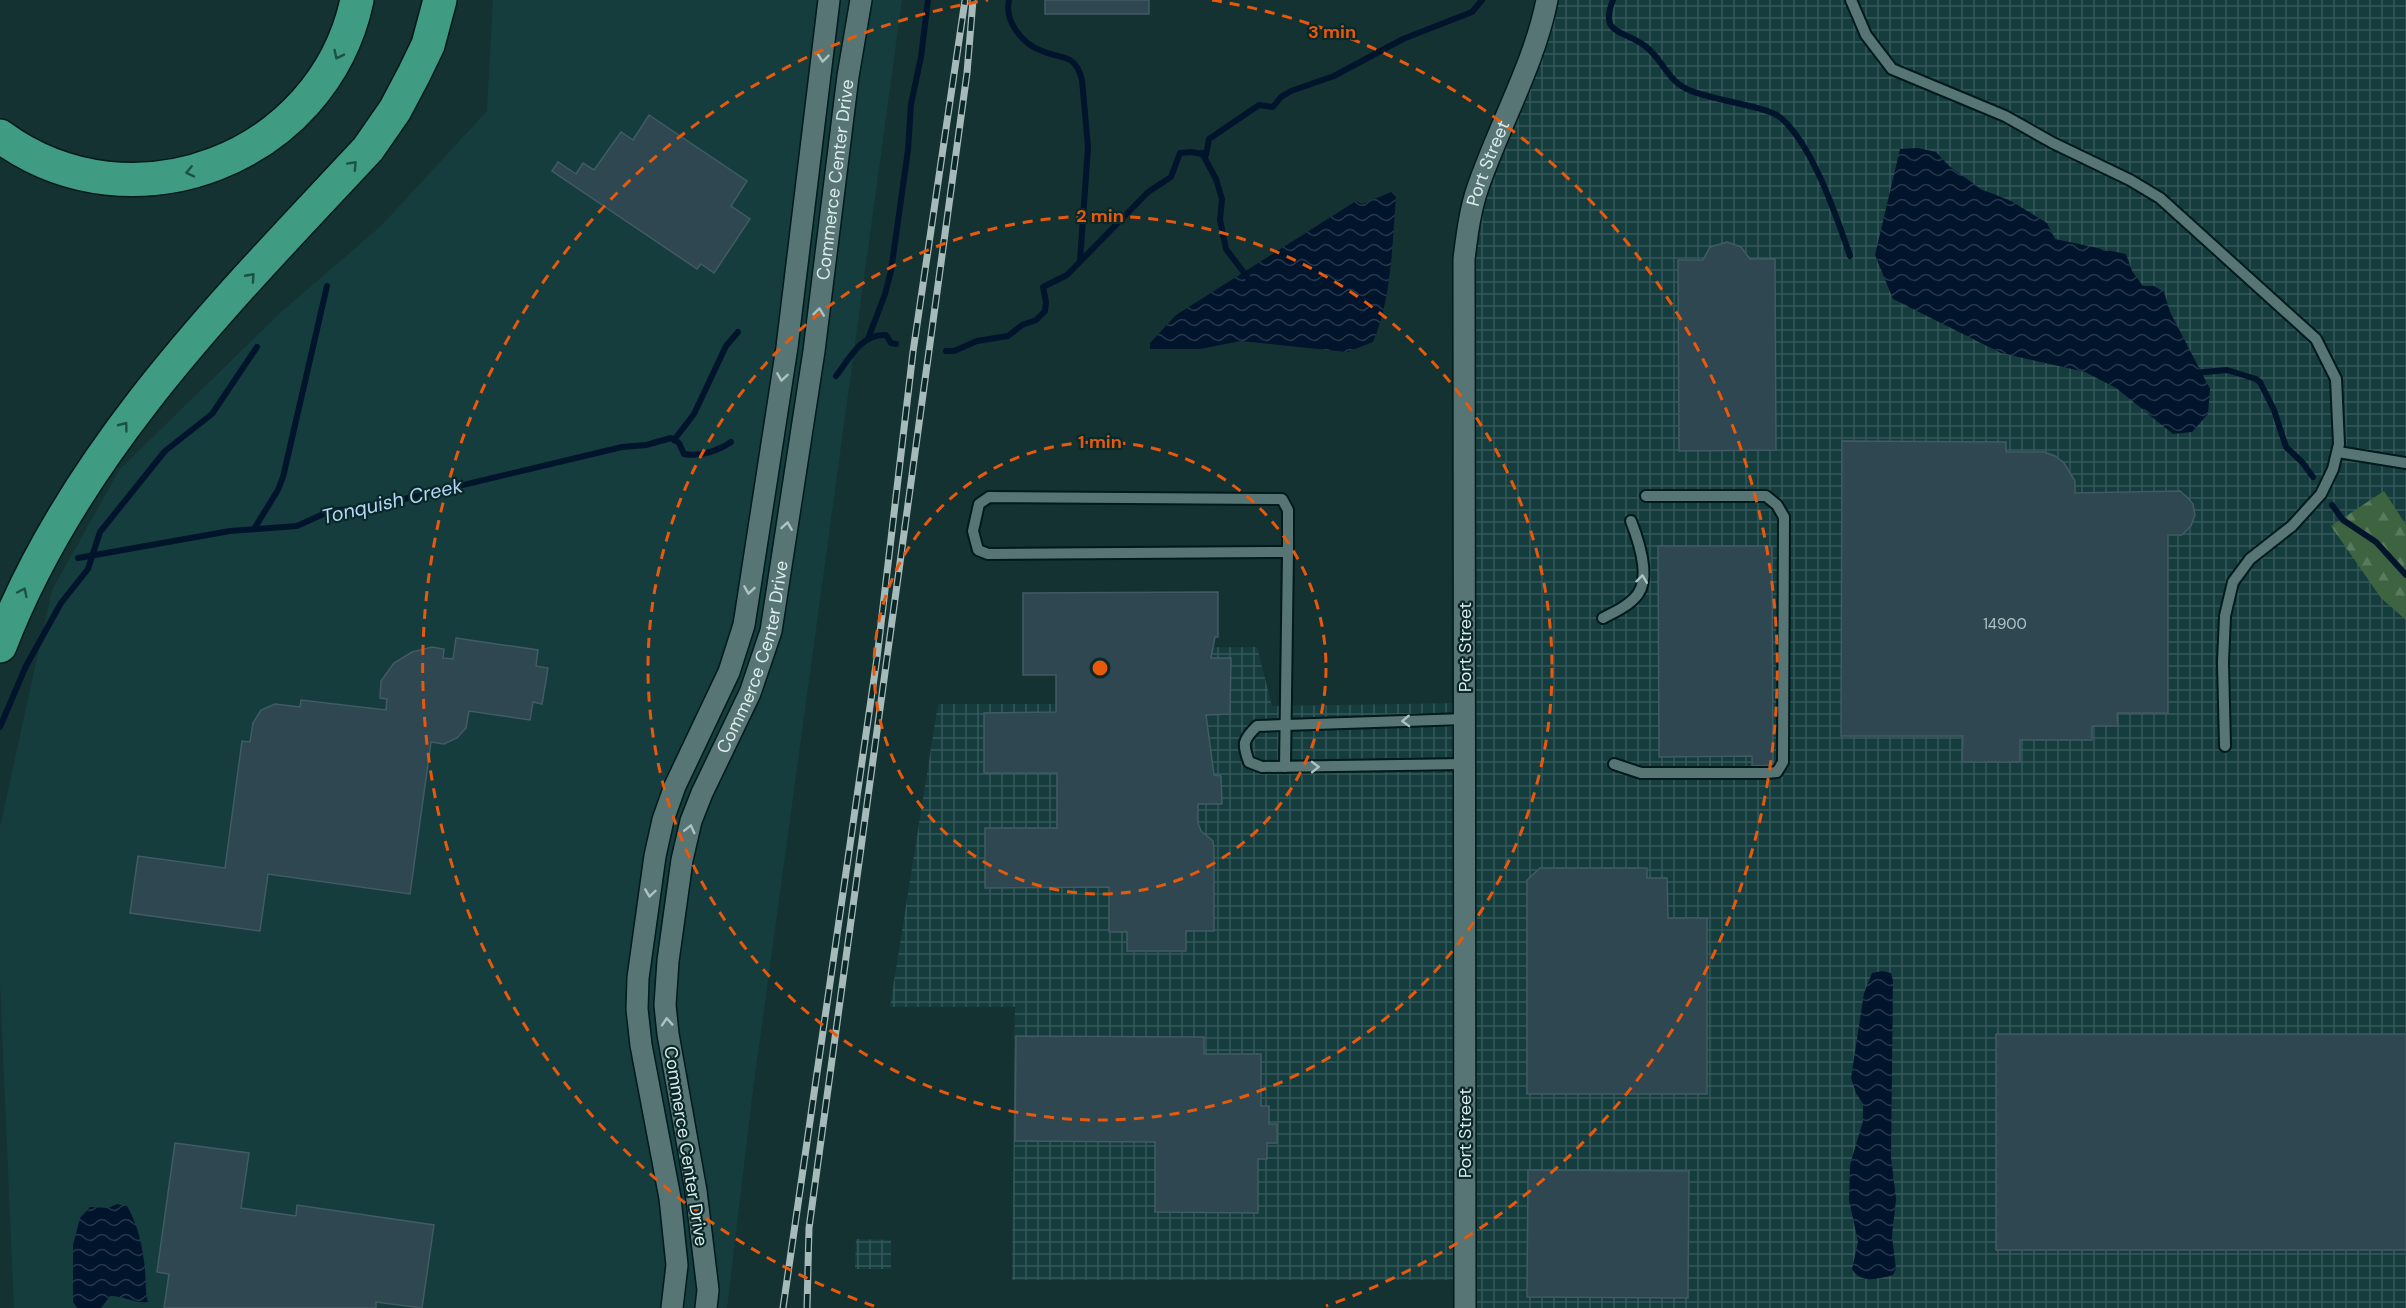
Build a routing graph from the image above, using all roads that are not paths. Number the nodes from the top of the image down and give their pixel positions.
1 (357, 0) edge
2 (440, 0) edge
3 (829, 0) edge
4 (861, 0) edge
5 (1547, 0) edge
6 (1851, 0) edge
7 (0, 136) edge
8 (787, 347) junction
9 (814, 351) junction
10 (2338, 452) junction
11 (2406, 463) edge
12 (1646, 496) dead end
13 (1631, 521) dead end
14 (1288, 552) junction
15 (1603, 618) dead end
16 (0, 646) edge
17 (1465, 719) junction
18 (1286, 726) junction
19 (2225, 746) dead end
20 (1465, 764) junction
21 (1614, 764) dead end
22 (1285, 767) junction
23 (672, 1308) edge
24 (706, 1308) edge
25 (1465, 1308) edge

1 -> 7 highway
16 -> 2 highway
3 -> 8 street, Commerce Center Drive
9 -> 4 street, Commerce Center Drive
5 - 17 street, Port Street
6 - 10 lane
8 - 9 street
8 -> 23 street, Commerce Center Drive
24 -> 9 street, Commerce Center Drive
10 - 11 lane
10 - 19 lane
12 - 21 lane
15 -> 13 lane
14 - 14 lane
14 - 18 lane
17 -> 18 lane
17 - 20 street, Port Street
18 - 22 lane
18 - 22 lane
22 -> 20 lane
20 - 25 street, Port Street

